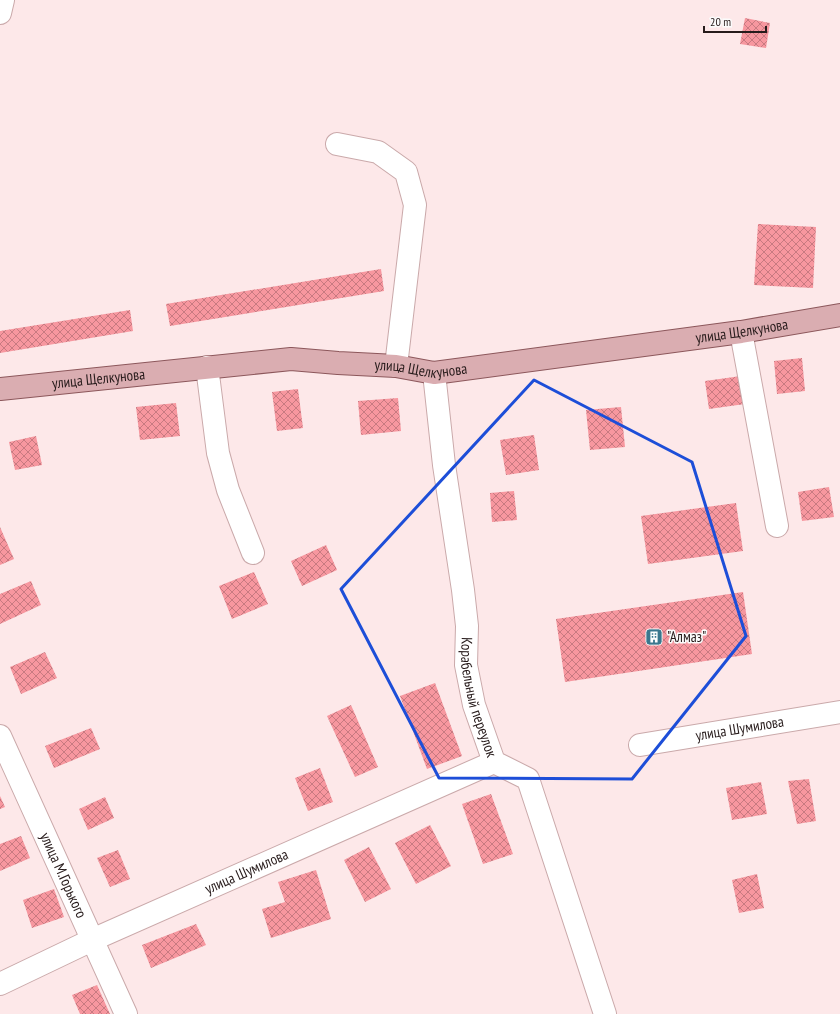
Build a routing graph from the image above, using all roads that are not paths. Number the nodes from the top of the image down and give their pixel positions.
1 (3, 0) edge
2 (0, 13) edge
3 (337, 144) dead end
4 (840, 316) edge
5 (741, 332) junction
6 (396, 366) junction
7 (207, 367) junction
8 (434, 373) junction
9 (0, 389) edge
10 (778, 526) dead end
11 (253, 554) dead end
12 (840, 712) edge
13 (0, 736) edge
14 (640, 745) dead end
15 (494, 762) junction
16 (92, 940) junction
17 (0, 984) edge
18 (126, 1014) edge
19 (605, 1014) edge

1 - 2 street
3 - 6 street
4 - 5 main road, улица Щелкунова
5 - 8 main road, улица Щелкунова
5 - 10 street
6 - 7 main road, улица Щелкунова
6 - 8 main road, улица Щелкунова
7 - 9 main road, улица Щелкунова
7 - 11 street
8 - 15 street, Корабельный переулок
12 - 14 street, улица Шумилова
13 - 16 street, улица М.Горького
15 - 16 street, улица Шумилова
15 - 19 street, Корабельный переулок
16 - 17 street, улица Шумилова
16 - 18 street, улица М.Горького

